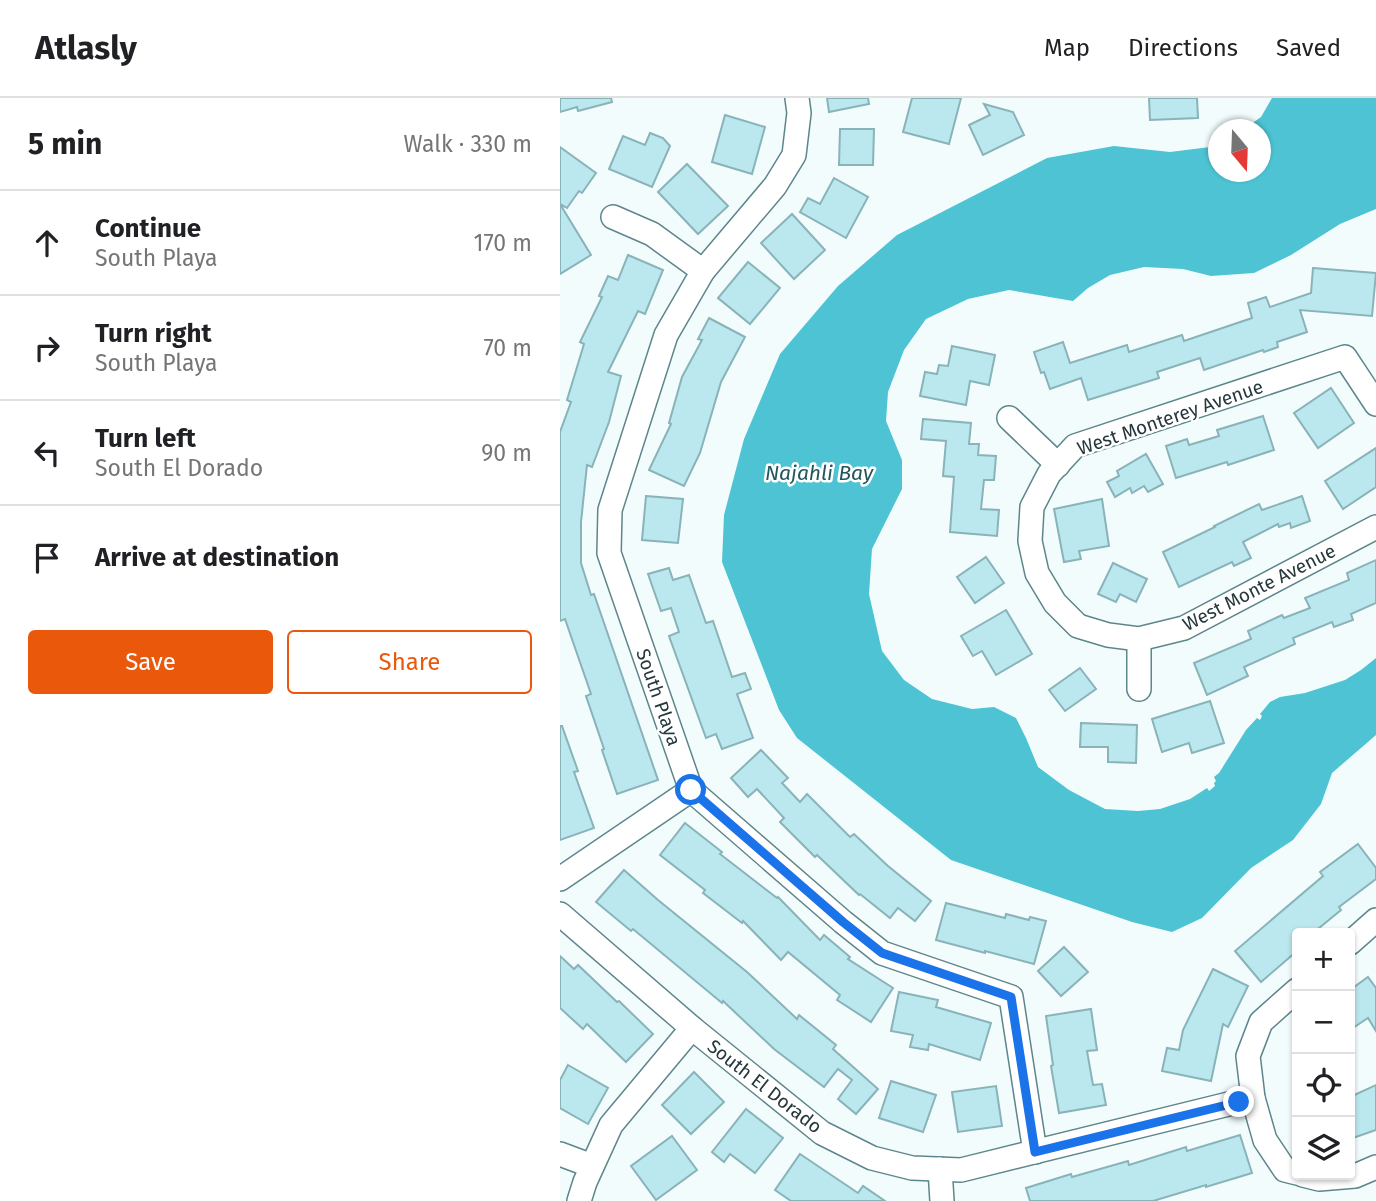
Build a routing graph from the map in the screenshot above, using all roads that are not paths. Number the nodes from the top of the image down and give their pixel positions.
1 (797, 98) edge
2 (613, 217) dead end
3 (703, 271) junction
4 (1376, 404) edge
5 (1009, 418) dead end
6 (1058, 465) junction
7 (1376, 527) edge
8 (1037, 573) joint
9 (1139, 639) junction
10 (1139, 689) dead end
11 (691, 790) junction
12 (560, 879) edge
13 (560, 914) edge
14 (1376, 920) edge
15 (1355, 939) edge
16 (1296, 991) edge
17 (692, 1028) junction
18 (1253, 1098) junction
19 (1035, 1152) junction
20 (560, 1154) edge
21 (592, 1166) junction
22 (1376, 1167) edge
23 (940, 1169) junction
24 (1292, 1172) edge
25 (1355, 1177) edge
26 (579, 1201) edge
27 (942, 1201) edge

1 - 3 street, South Playa
2 - 3 street
3 - 11 street, South Playa
4 - 6 street, West Monterey Avenue
5 - 6 street
6 - 8 street, West Monterey Avenue
7 - 9 street, West Monte Avenue
8 - 9 street, West Monte Avenue
9 - 10 street
11 - 12 street
11 - 19 street, South Playa
13 - 17 street, South El Dorado
14 - 15 street
16 - 18 street
17 - 21 street
17 - 23 street, South El Dorado
18 - 19 street, South El Dorado
18 - 24 street
19 - 23 street, South El Dorado
20 - 21 street
21 - 26 street
22 - 25 street
23 - 27 street

